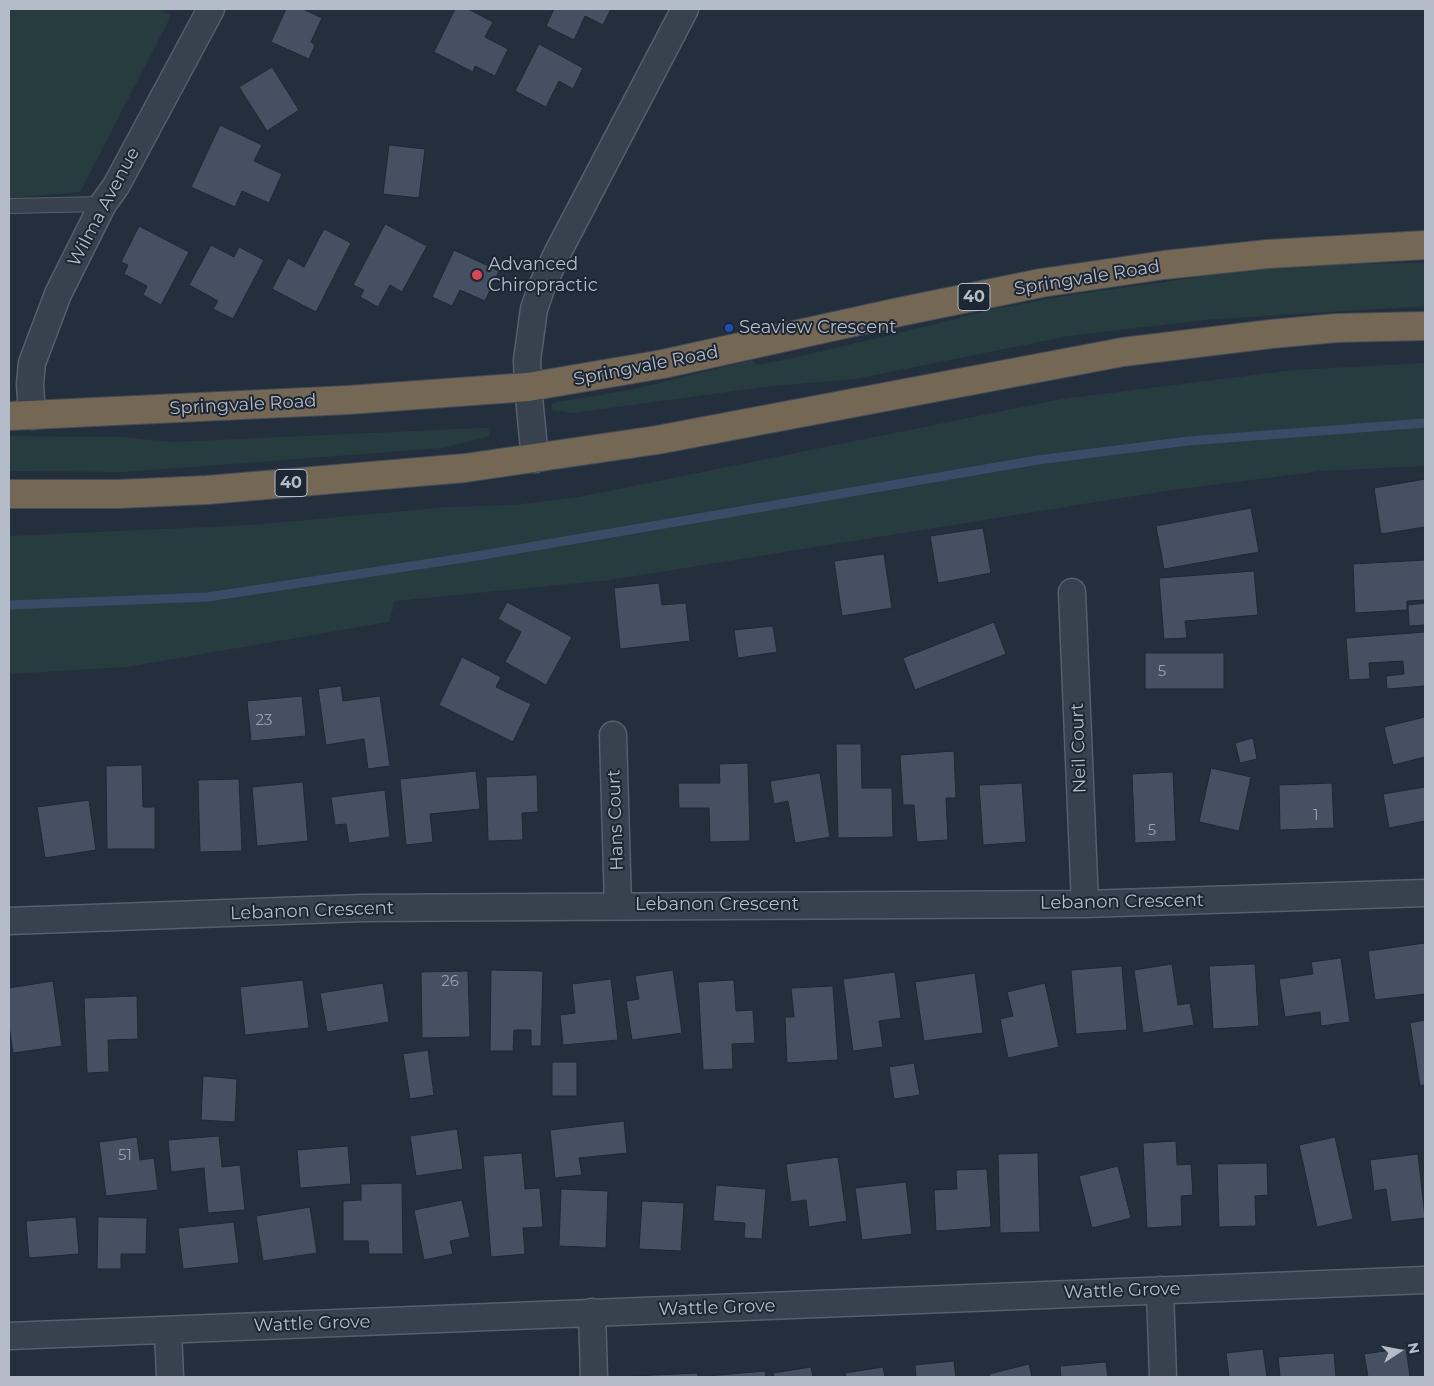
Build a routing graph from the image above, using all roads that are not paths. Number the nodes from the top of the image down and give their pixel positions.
1 (211, 9) edge
2 (685, 9) edge
3 (103, 204) junction
4 (9, 206) edge
5 (1425, 244) edge
6 (1425, 326) edge
7 (528, 386) junction
8 (21, 416) edge
9 (535, 459) junction
10 (9, 494) edge
11 (1072, 592) dead end
12 (613, 735) dead end
13 (1425, 892) edge
14 (1085, 904) junction
15 (618, 906) junction
16 (9, 921) edge
17 (1425, 1280) edge
18 (1160, 1290) junction
19 (592, 1312) junction
20 (168, 1330) junction
21 (9, 1336) edge
22 (170, 1377) edge
23 (594, 1377) edge
24 (1163, 1377) edge

1 - 3 street, Wilma Avenue
2 - 7 street
3 - 4 lane
3 - 8 street, Wilma Avenue
5 - 7 highway, Springvale Road / 40
6 - 9 highway, 40
7 - 8 highway, Springvale Road / 40
7 - 9 street
9 - 10 highway, 40
11 - 14 street, Neil Court
12 - 15 street, Hans Court
13 - 14 street, Lebanon Crescent
14 - 15 street, Lebanon Crescent
15 - 16 street, Lebanon Crescent
17 - 18 street, Wattle Grove
18 - 19 street, Wattle Grove
18 - 24 street
19 - 20 street, Wattle Grove
19 - 23 street
20 - 21 street, Wattle Grove
20 - 22 street

